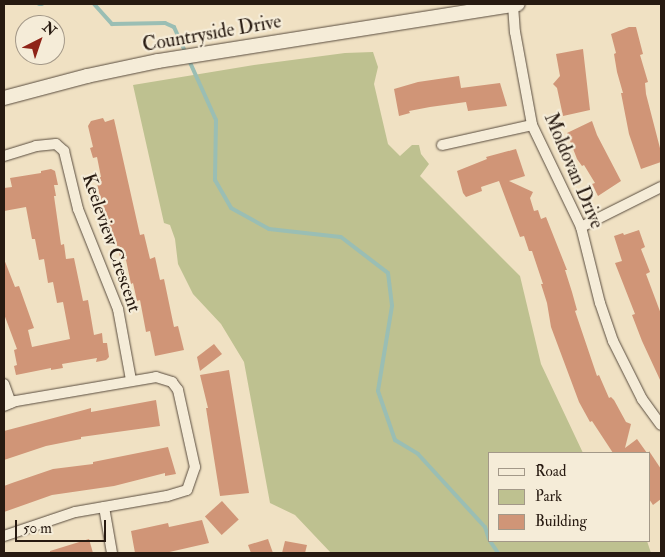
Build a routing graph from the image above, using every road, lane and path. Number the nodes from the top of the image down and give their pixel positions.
1 (515, 4) edge
2 (4, 98) edge
3 (532, 125) junction
4 (442, 145) dead end
5 (4, 156) edge
6 (661, 187) edge
7 (581, 227) junction
8 (131, 380) junction
9 (4, 384) edge
10 (7, 404) edge
11 (661, 425) edge
12 (104, 507) junction
13 (4, 536) edge
14 (112, 553) edge

1 - 2 main road, Countryside Drive
1 - 3 street, Moldovan Drive
3 - 4 street
3 - 7 street, Moldovan Drive
5 - 8 street, Keeleview Crescent
6 - 7 street
7 - 11 street, Moldovan Drive
8 - 10 street
8 - 12 street
9 - 10 street
12 - 13 street
12 - 14 street

